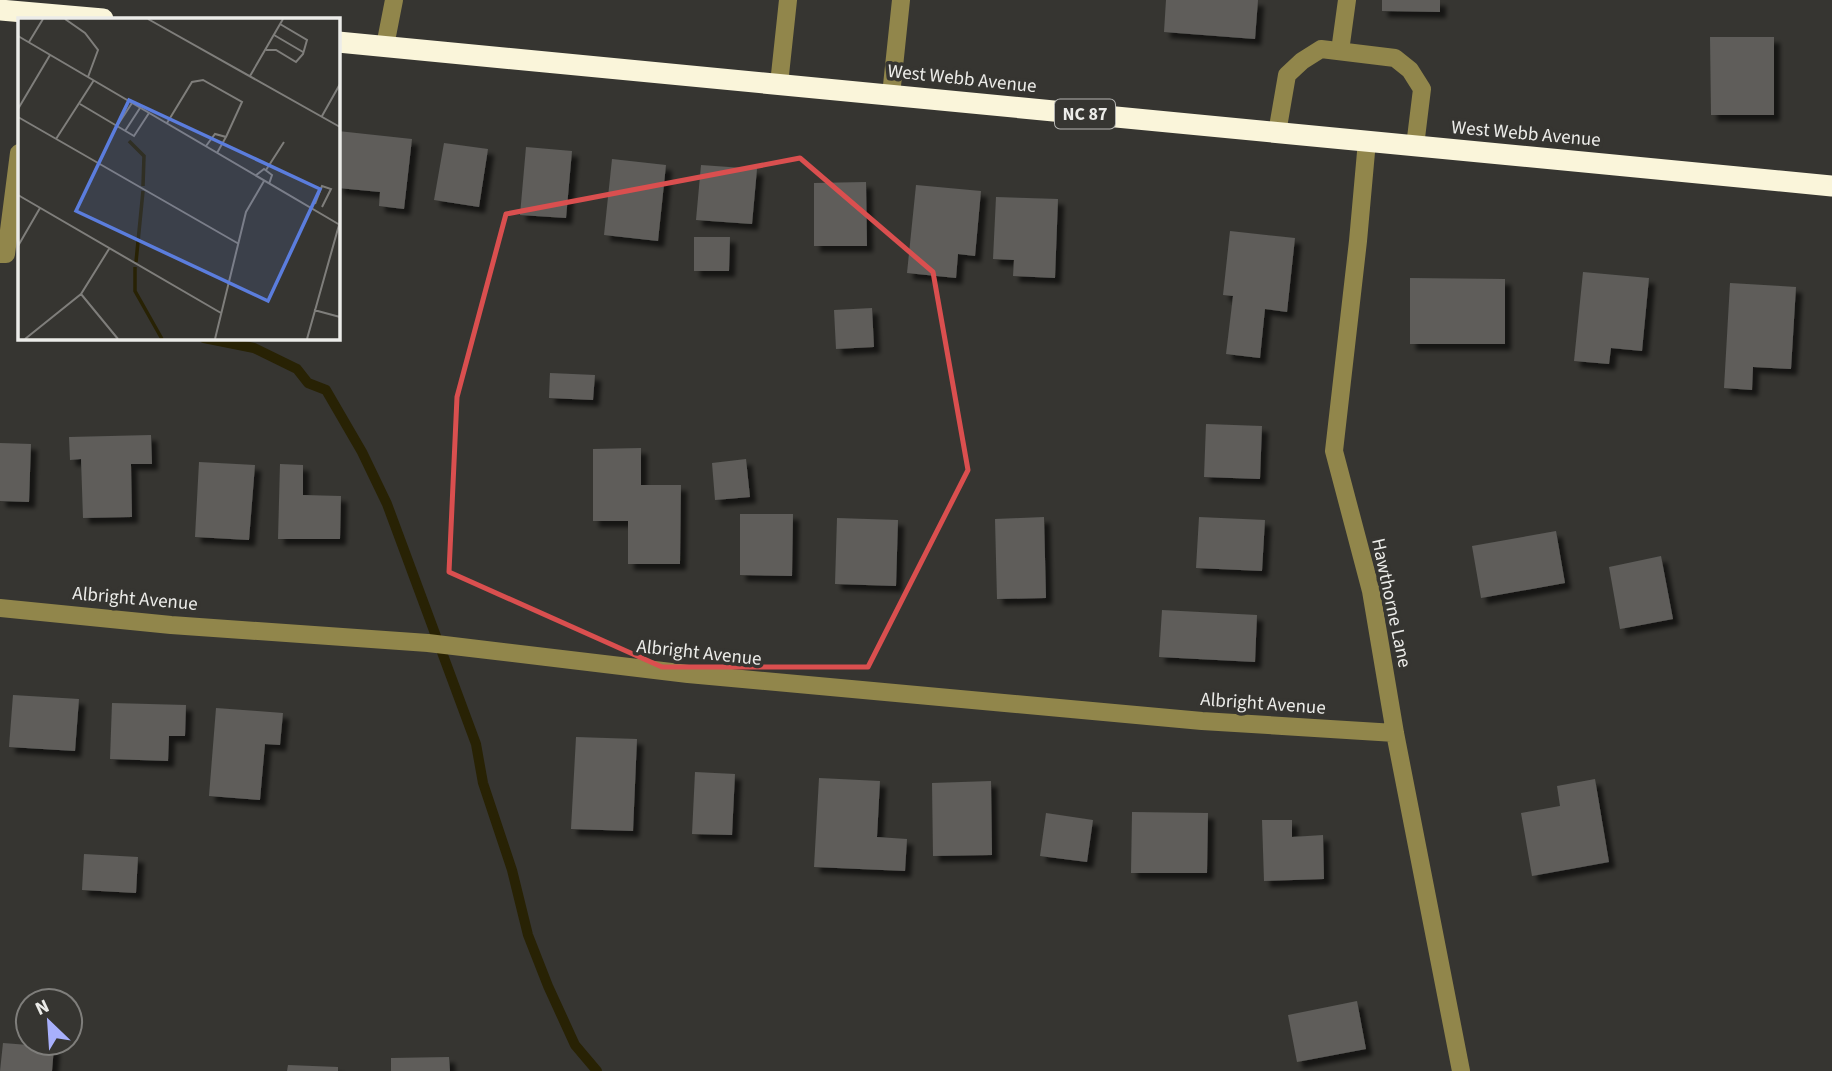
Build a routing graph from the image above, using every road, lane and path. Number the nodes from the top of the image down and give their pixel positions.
1 (394, 0) edge
2 (788, 0) edge
3 (901, 0) edge
4 (1347, 0) edge
5 (0, 10) edge
6 (37, 16) edge
7 (81, 18) edge
8 (340, 42) edge
9 (385, 46) junction
10 (1340, 51) junction
11 (779, 84) junction
12 (891, 95) junction
13 (1277, 133) junction
14 (1367, 141) junction
15 (1415, 146) junction
16 (18, 162) edge
17 (1832, 186) edge
18 (8, 255) edge
19 (0, 608) edge
20 (1395, 733) junction
21 (1461, 1071) edge

1 - 9 street
2 - 11 street
3 - 12 street
4 - 10 street
5 - 6 highway
6 - 7 highway
8 - 9 highway, West Webb Avenue / NC 87
9 - 11 highway, West Webb Avenue / NC 87
10 - 13 street
10 - 15 street
11 - 12 highway, West Webb Avenue / NC 87
12 - 13 highway, West Webb Avenue / NC 87
13 - 14 highway, West Webb Avenue / NC 87
14 - 15 highway, West Webb Avenue / NC 87
14 - 20 street, Hawthorne Lane
15 - 17 highway, West Webb Avenue / NC 87
16 - 18 street
19 - 20 street, Albright Avenue
20 - 21 street, Hawthorne Lane

